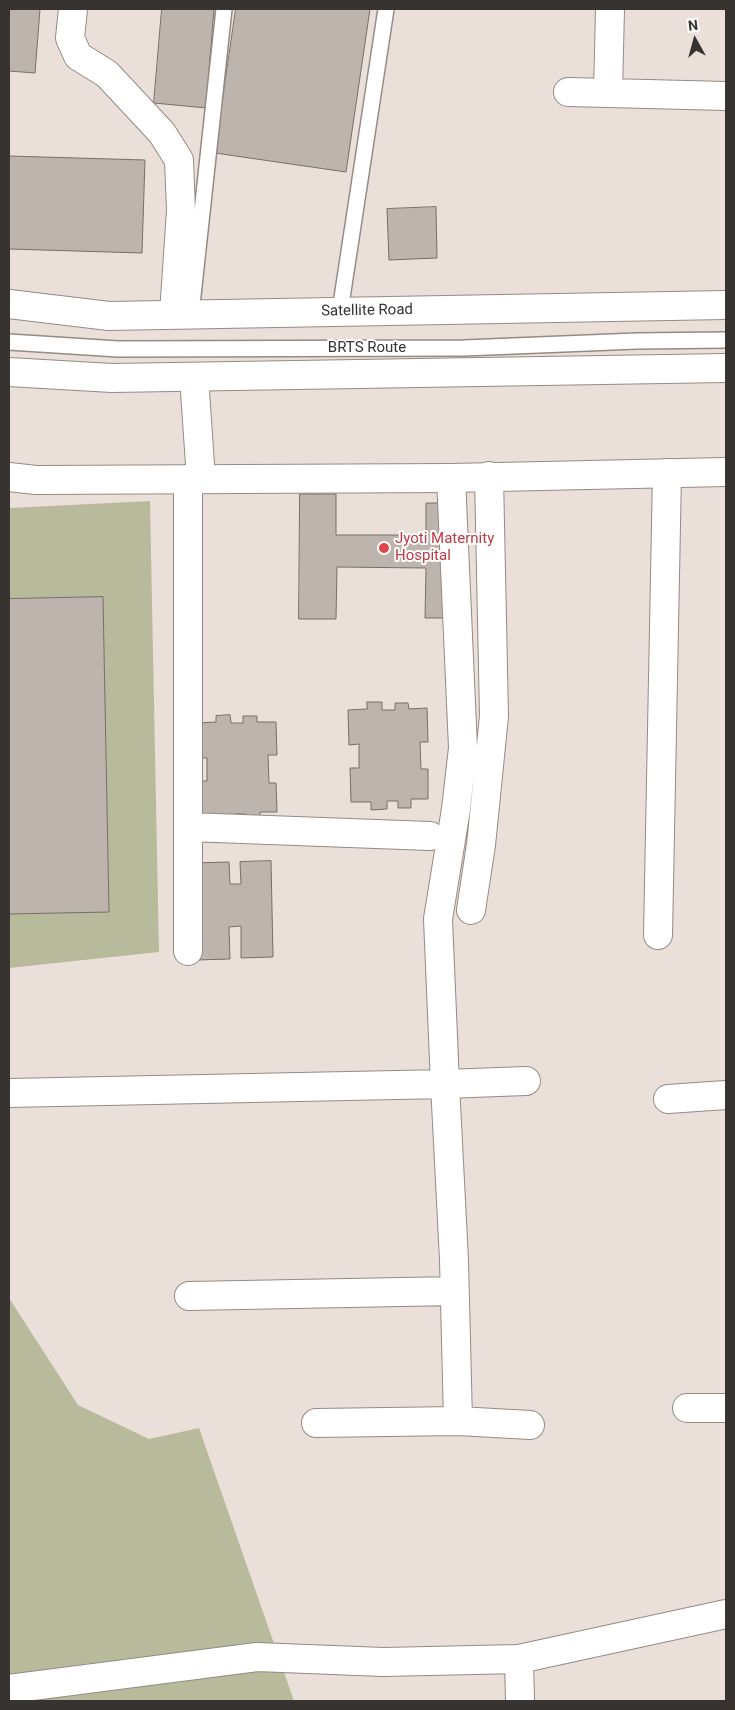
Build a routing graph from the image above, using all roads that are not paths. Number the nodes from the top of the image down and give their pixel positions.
1 (73, 9) edge
2 (224, 9) edge
3 (386, 9) edge
4 (610, 9) edge
5 (568, 92) dead end
6 (608, 93) junction
7 (726, 96) edge
8 (9, 304) edge
9 (726, 304) edge
10 (340, 312) junction
11 (182, 314) junction
12 (726, 340) edge
13 (9, 342) edge
14 (726, 368) edge
15 (9, 372) edge
16 (194, 377) junction
17 (726, 472) edge
18 (668, 474) junction
19 (489, 476) junction
20 (9, 477) edge
21 (451, 478) junction
22 (194, 479) junction
23 (188, 826) junction
24 (430, 836) dead end
25 (471, 910) dead end
26 (658, 935) dead end
27 (188, 951) dead end
28 (526, 1081) dead end
29 (445, 1084) junction
30 (9, 1093) edge
31 (726, 1095) edge
32 (668, 1099) dead end
33 (454, 1291) junction
34 (189, 1296) dead end
35 (687, 1408) dead end
36 (726, 1408) edge
37 (458, 1421) junction
38 (316, 1423) dead end
39 (530, 1425) dead end
40 (726, 1614) edge
41 (519, 1659) junction
42 (9, 1689) edge
43 (520, 1701) edge

1 - 11 street
2 - 11 lane
3 - 10 lane
4 - 6 street
5 - 6 street
6 - 7 street
8 - 11 street, Satellite Road
9 - 10 street, Satellite Road
10 - 11 street, Satellite Road
12 - 13 lane, BRTS Route
14 - 16 street
15 - 16 street
16 - 22 street
17 - 18 street
18 - 19 street
18 - 26 street
19 - 21 street
19 - 25 street
20 - 22 street
21 - 22 street
21 - 29 street
22 - 23 street
23 - 24 street
23 - 27 street
28 - 29 street
29 - 30 street
29 - 33 street
31 - 32 street
33 - 34 street
33 - 37 street
35 - 36 street
37 - 38 street
37 - 39 street
40 - 41 street
41 - 42 street
41 - 43 street

